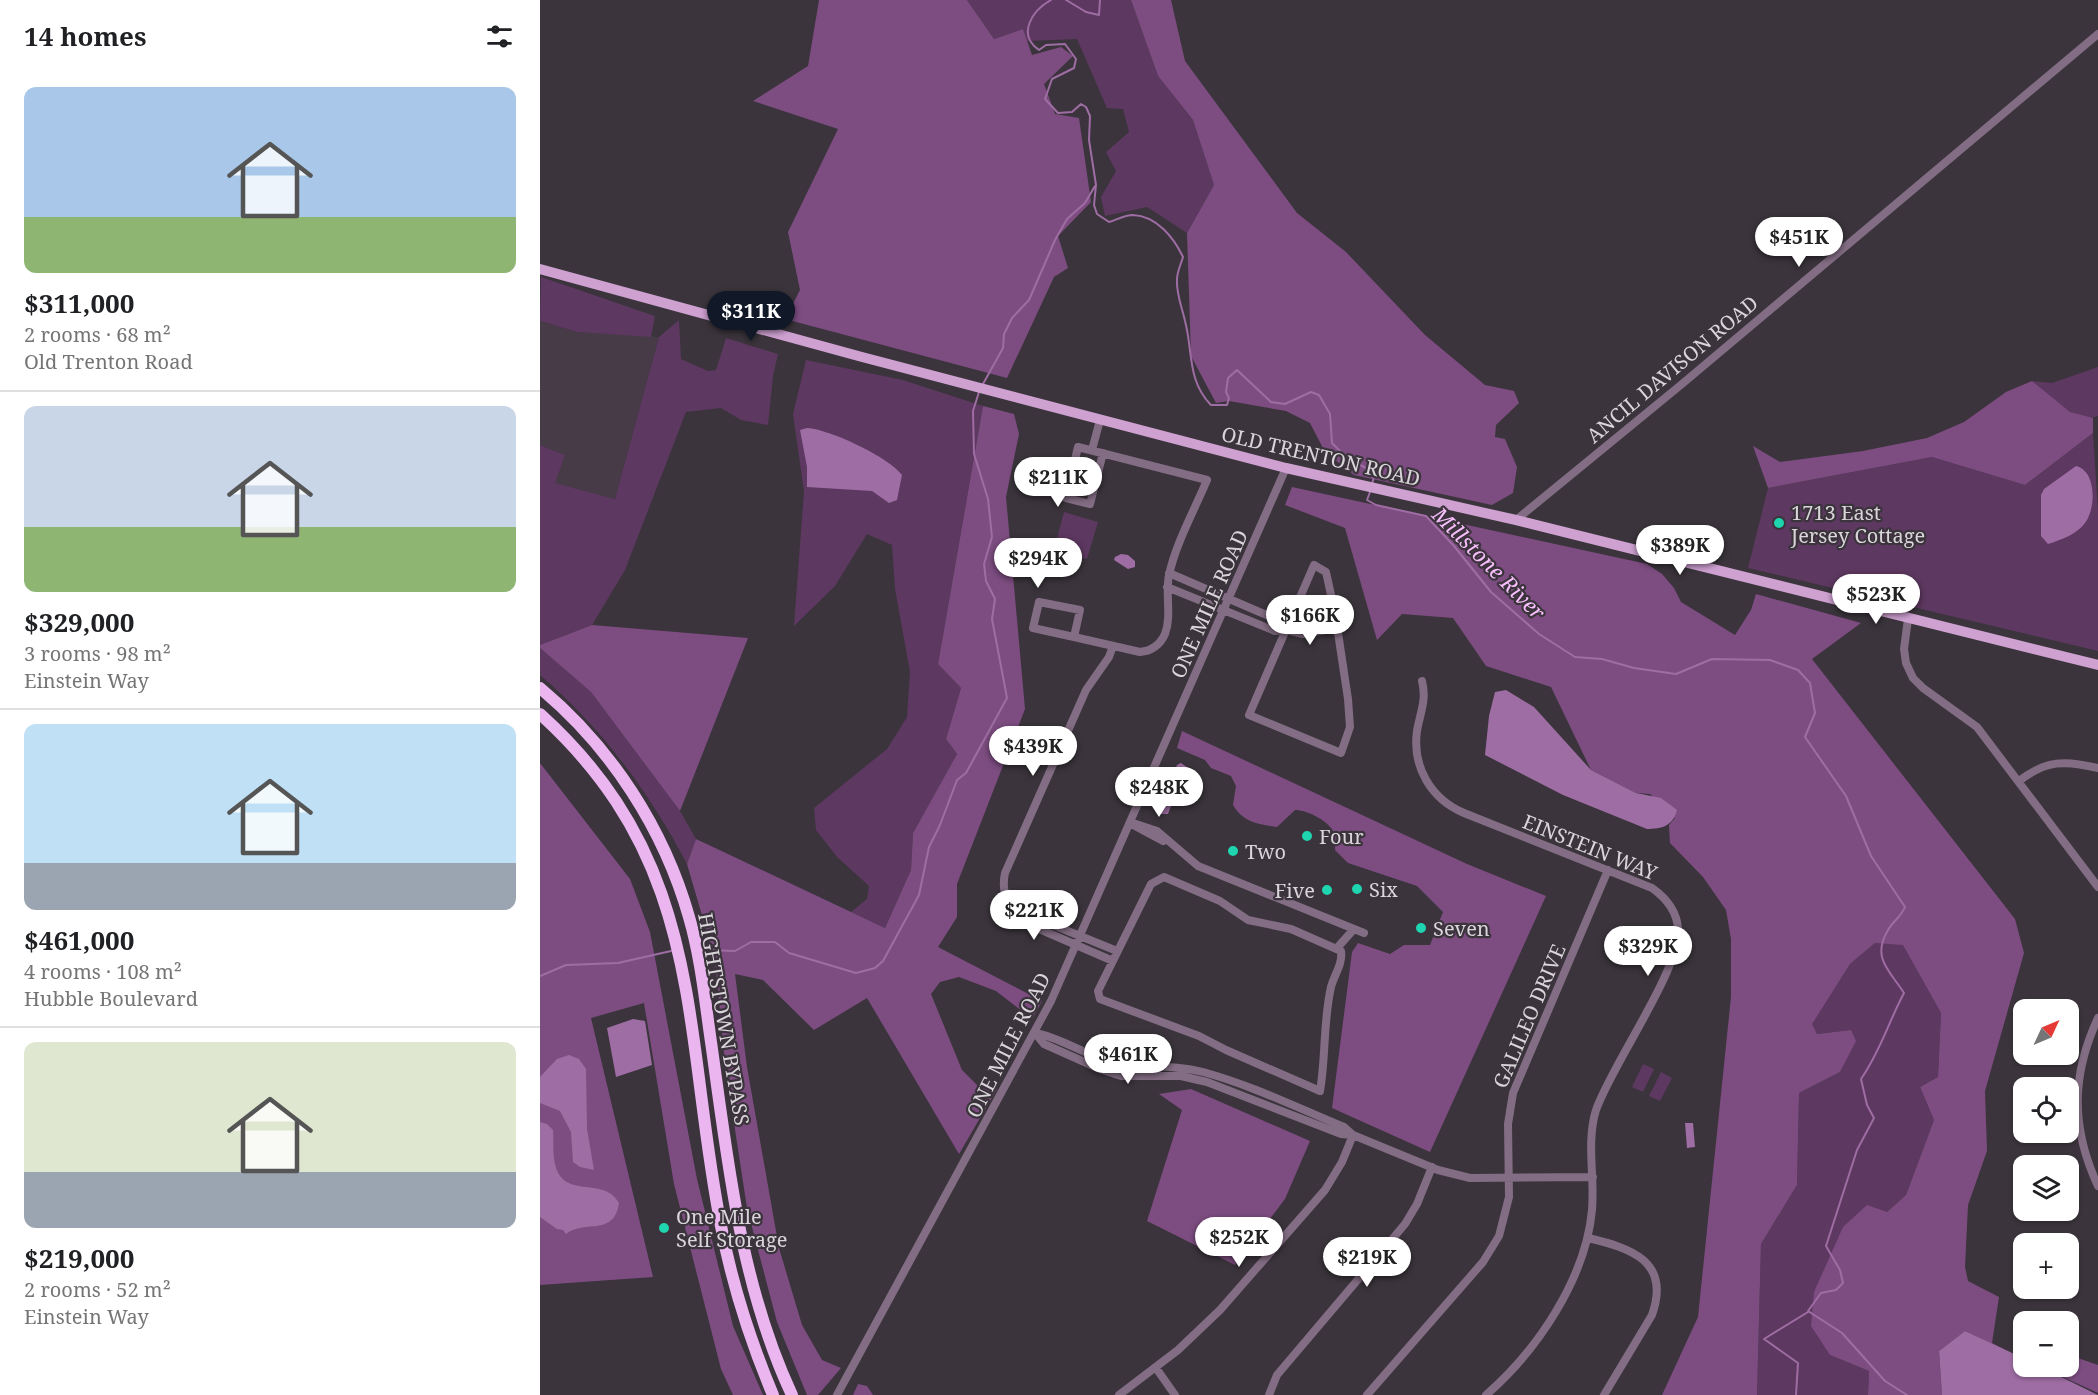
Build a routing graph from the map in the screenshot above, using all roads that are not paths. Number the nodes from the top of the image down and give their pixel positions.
1 (2098, 34) edge
2 (540, 269) edge
3 (1100, 420) junction
4 (1092, 450) junction
5 (1103, 453) junction
6 (1286, 468) junction
7 (1516, 520) junction
8 (1169, 573) junction
9 (1167, 587) junction
10 (1228, 599) junction
11 (1223, 611) junction
12 (1908, 618) junction
13 (1338, 628) junction
14 (1286, 630) junction
15 (1074, 637) junction
16 (1113, 646) junction
17 (2098, 665) edge
18 (1422, 681) dead end
19 (540, 688) edge
20 (540, 714) edge
21 (2098, 768) edge
22 (2019, 781) junction
23 (1130, 822) junction
24 (1608, 870) junction
25 (2098, 887) edge
26 (1013, 909) junction
27 (1354, 929) junction
28 (1365, 933) dead end
29 (1080, 935) junction
30 (1076, 945) junction
31 (1337, 948) junction
32 (1117, 951) junction
33 (1113, 961) junction
34 (2098, 1018) edge
35 (1035, 1033) junction
36 (1353, 1135) junction
37 (1432, 1167) junction
38 (1593, 1177) junction
39 (1509, 1179) junction
40 (2098, 1186) edge
41 (1588, 1238) junction
42 (1156, 1368) junction
43 (773, 1395) edge
44 (792, 1395) edge
45 (837, 1395) edge
46 (1119, 1395) edge
47 (1175, 1395) edge
48 (1269, 1395) edge
49 (1367, 1395) edge
50 (1486, 1395) edge
51 (1604, 1395) edge

1 - 7 street, ANCIL DAVISON ROAD
2 - 3 main road, OLD TRENTON ROAD
3 - 4 street
3 - 6 main road, OLD TRENTON ROAD
4 - 5 street
4 - 5 street
5 - 8 street
6 - 7 main road, OLD TRENTON ROAD
6 - 10 street, ONE MILE ROAD
7 - 12 main road, OLD TRENTON ROAD
8 - 9 street
8 - 10 street
9 - 11 street
9 - 16 street
10 - 11 street, ONE MILE ROAD
10 - 14 street
11 - 14 street
11 - 23 street, ONE MILE ROAD
12 - 17 main road, OLD TRENTON ROAD
12 - 22 street
13 - 14 street
13 - 14 street
13 - 14 street
15 - 15 street
15 - 16 street
16 - 26 street
18 - 24 street, EINSTEIN WAY
19 - 44 highway, HIGHTSTOWN BYPASS
20 - 43 highway, HIGHTSTOWN BYPASS
21 - 22 street
22 - 25 street
23 - 27 street
23 - 29 street, ONE MILE ROAD
24 - 38 street, EINSTEIN WAY
24 - 39 street, GALILEO DRIVE
26 - 29 street
26 - 30 street
27 - 28 street
27 - 31 street
29 - 30 street, ONE MILE ROAD
29 - 32 street
30 - 33 street
30 - 35 street, ONE MILE ROAD
31 - 32 street
31 - 33 street
32 - 33 street
34 - 40 street
35 - 36 street
35 - 36 street
35 - 45 street, ONE MILE ROAD
36 - 37 street
36 - 42 street
37 - 39 street
37 - 48 street
38 - 39 street
38 - 41 street, EINSTEIN WAY
39 - 49 street, GALILEO DRIVE
41 - 50 street, EINSTEIN WAY
41 - 51 street
42 - 46 street
42 - 47 street

